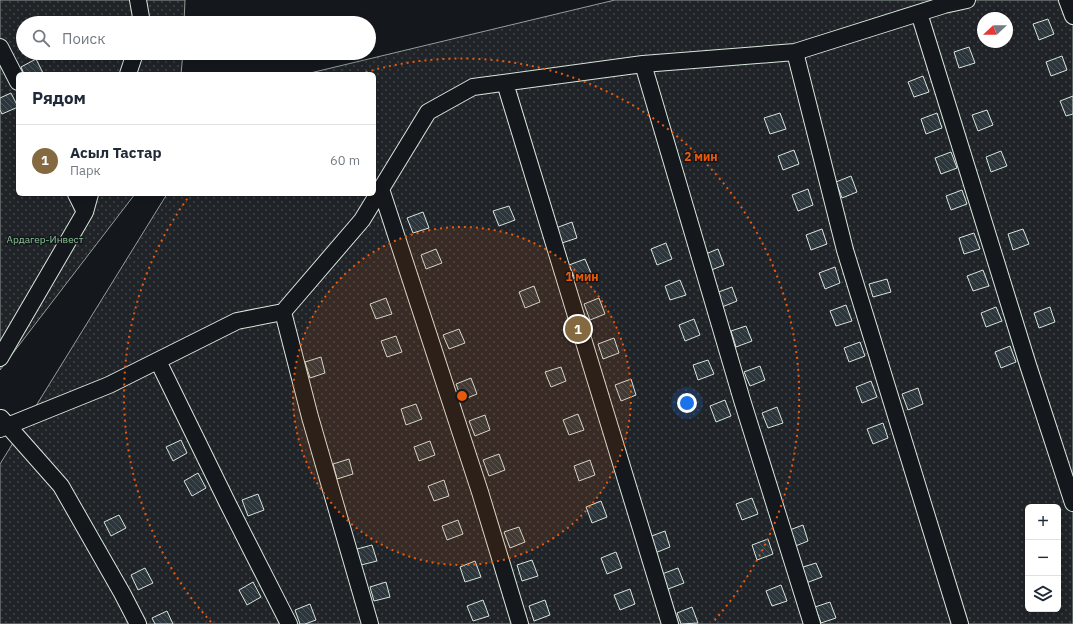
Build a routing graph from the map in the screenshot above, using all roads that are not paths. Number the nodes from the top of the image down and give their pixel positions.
1 (138, 0) edge
2 (967, 0) edge
3 (1067, 0) edge
4 (919, 13) junction
5 (141, 16) edge
6 (1073, 16) edge
7 (0, 47) edge
8 (795, 52) junction
9 (133, 60) edge
10 (643, 64) junction
11 (129, 72) edge
12 (16, 78) edge
13 (505, 83) junction
14 (381, 189) junction
15 (77, 196) edge
16 (90, 196) edge
17 (86, 212) junction
18 (283, 312) junction
19 (1, 349) edge
20 (158, 361) junction
21 (3, 424) edge
22 (1073, 503) edge
23 (138, 624) edge
24 (289, 624) edge
25 (370, 624) edge
26 (520, 624) edge
27 (670, 624) edge
28 (812, 624) edge
29 (960, 624) edge

1 - 5 street
2 - 4 street
3 - 6 street
4 - 8 street
4 - 22 street
7 - 12 street
8 - 10 street
8 - 29 street
9 - 11 street
10 - 13 street
10 - 28 street
13 - 14 street
13 - 27 street
14 - 18 street
14 - 26 street
15 - 17 street
16 - 17 street
17 - 19 street
18 - 20 street
18 - 25 street
20 - 21 street
20 - 24 street
21 - 23 street

